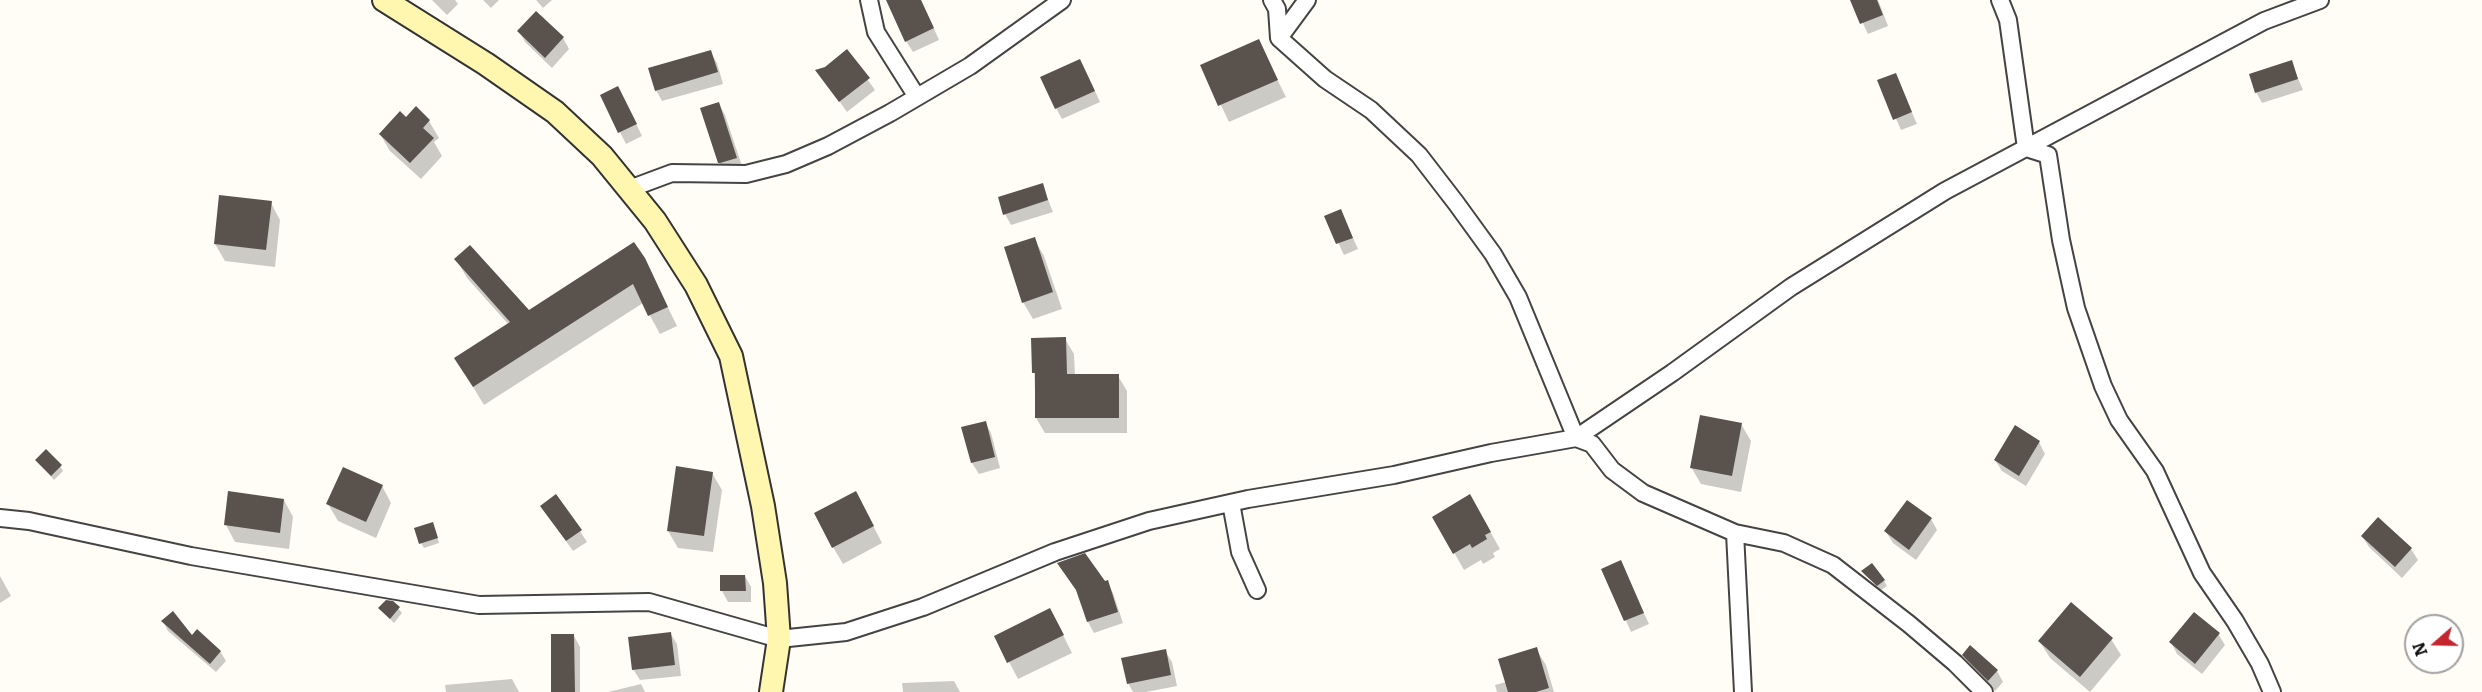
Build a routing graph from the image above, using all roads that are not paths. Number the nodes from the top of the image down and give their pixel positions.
1 (384, 0) edge
2 (869, 0) edge
3 (1062, 0) edge
4 (1272, 0) edge
5 (1307, 0) edge
6 (2000, 0) edge
7 (2320, 0) edge
8 (1279, 38) junction
9 (917, 97) junction
10 (2026, 148) junction
11 (629, 189) junction
12 (1576, 438) junction
13 (1231, 502) junction
14 (0, 518) edge
15 (1735, 532) junction
16 (1257, 590) dead end
17 (779, 639) junction
18 (771, 692) edge
19 (1743, 692) edge
20 (1984, 692) edge
21 (2272, 692) edge

1 - 11 street
2 - 9 street
3 - 9 street
4 - 8 street
5 - 8 street
6 - 10 street
7 - 10 street
8 - 12 street
9 - 11 street
10 - 12 street
10 - 21 street
11 - 17 street
12 - 13 street
12 - 15 street
13 - 16 street
13 - 17 street
14 - 17 street
15 - 19 street
15 - 20 street
17 - 18 street

